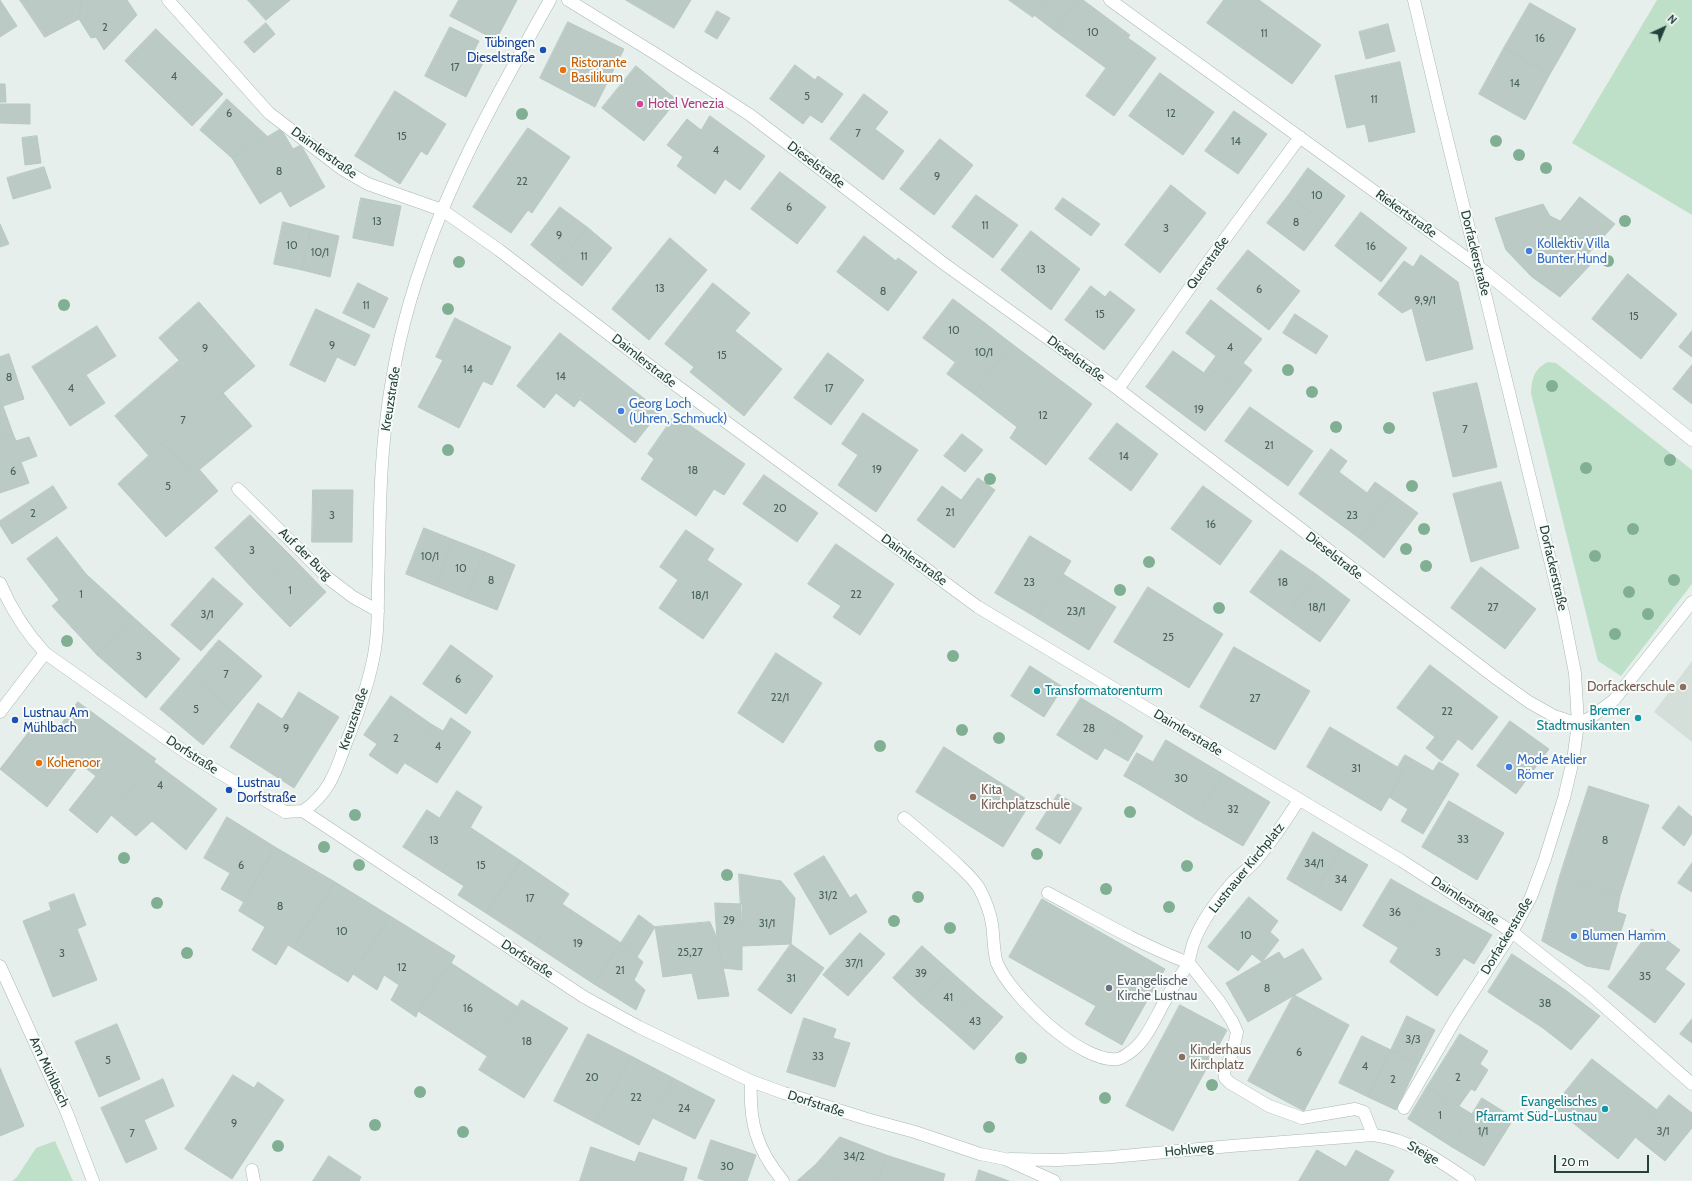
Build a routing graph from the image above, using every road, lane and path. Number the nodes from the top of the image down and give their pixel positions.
1 (168, 0) edge
2 (550, 0) edge
3 (568, 0) edge
4 (1110, 0) edge
5 (1414, 0) edge
6 (1300, 137) junction
7 (442, 210) junction
8 (1479, 267) junction
9 (1118, 389) junction
10 (1692, 440) edge
11 (238, 489) dead end
12 (0, 584) edge
13 (1692, 602) edge
14 (378, 611) junction
15 (45, 653) junction
16 (0, 712) edge
17 (1578, 724) junction
18 (1299, 800) junction
19 (303, 811) junction
20 (904, 818) dead end
21 (1048, 893) dead end
22 (1512, 932) junction
23 (1189, 963) junction
24 (0, 966) edge
25 (751, 1081) junction
26 (1692, 1084) edge
27 (1404, 1108) dead end
28 (1373, 1135) junction
29 (1005, 1159) junction
30 (93, 1181) edge
31 (783, 1181) edge
32 (1054, 1181) edge
33 (1470, 1181) edge

1 - 7 street, Daimlerstraße
2 - 7 street, Kreuzstraße
3 - 9 street, Dieselstraße
4 - 6 street, Riekertstraße
5 - 8 street, Dorfackerstraße
6 - 8 street, Riekertstraße
6 - 9 street, Querstraße
7 - 14 street, Kreuzstraße
7 - 18 street, Daimlerstraße
8 - 10 street, Riekertstraße
8 - 17 street, Dorfackerstraße
9 - 17 street, Dieselstraße
11 - 14 street, Auf der Burg
12 - 15 street, Dorfstraße
13 - 17 street
14 - 19 street, Kreuzstraße
15 - 16 street
15 - 19 street, Dorfstraße
17 - 22 street, Dorfackerstraße
18 - 22 street, Daimlerstraße
18 - 23 street, Lustnauer Kirchplatz
19 - 25 street, Dorfstraße
20 - 23 street, Lustnauer Kirchplatz
21 - 23 street
22 - 26 street, Daimlerstraße
22 - 27 street, Dorfackerstraße
23 - 28 street
24 - 30 street, Am Mühlbach
25 - 29 street, Dorfstraße
25 - 31 street
28 - 29 street, Hohlweg
28 - 33 street, Steige
29 - 32 street, Dorfstraße

